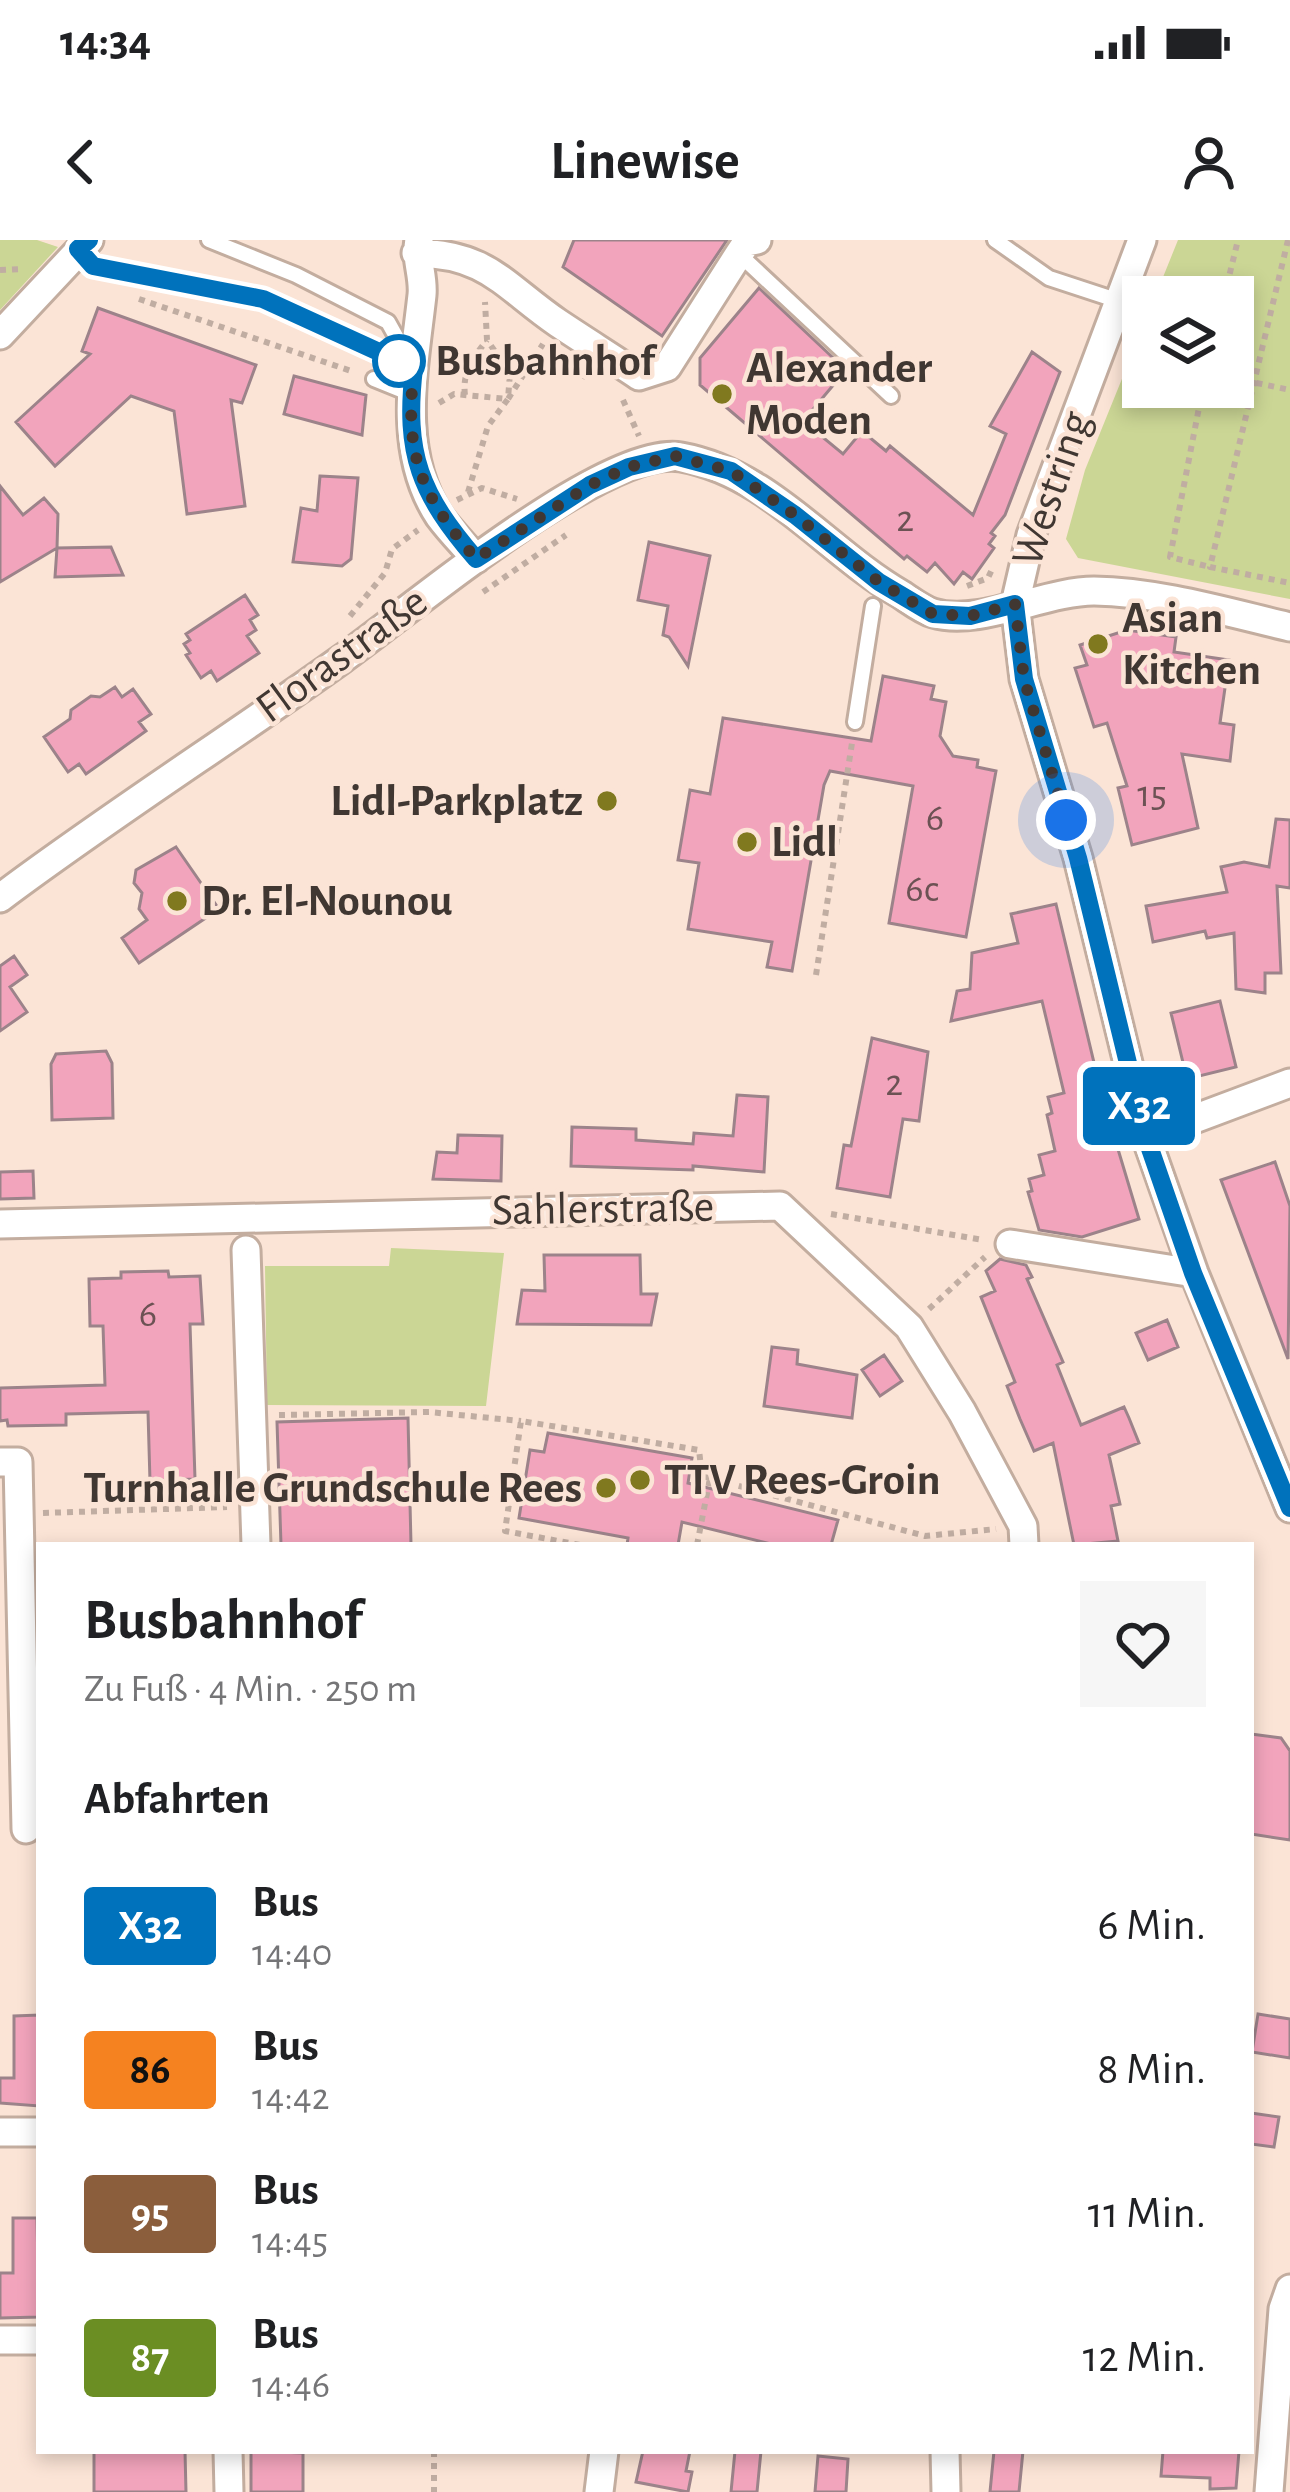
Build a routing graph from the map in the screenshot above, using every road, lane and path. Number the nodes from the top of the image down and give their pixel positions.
1 (209, 240) edge
2 (994, 240) edge
3 (1142, 240) edge
4 (1238, 240) edge
5 (1288, 240) edge
6 (84, 244) edge
7 (415, 244) edge
8 (748, 247) edge
9 (490, 269) junction
10 (1229, 276) edge
11 (125, 294) dead end
12 (1119, 301) junction
13 (555, 321) junction
14 (0, 335) edge
15 (487, 340) junction
16 (537, 354) junction
17 (374, 379) joint
18 (1256, 381) junction
19 (600, 384) dead end
20 (1290, 390) edge
21 (412, 394) junction
22 (620, 394) dead end
23 (465, 395) junction
24 (891, 396) dead end
25 (508, 399) junction
26 (1199, 408) edge
27 (639, 436) dead end
28 (468, 492) dead end
29 (570, 532) dead end
30 (476, 559) junction
31 (1210, 567) junction
32 (1290, 584) edge
33 (467, 602) dead end
34 (1015, 604) junction
35 (873, 607) dead end
36 (1290, 627) edge
37 (855, 722) joint
38 (0, 898) edge
39 (816, 975) dead end
40 (1290, 1083) edge
41 (1146, 1137) junction
42 (780, 1206) junction
43 (0, 1224) edge
44 (246, 1235) junction
45 (999, 1248) junction
46 (1193, 1273) junction
47 (909, 1327) junction
48 (252, 1415) junction
49 (521, 1421) junction
50 (0, 1462) edge
51 (710, 1478) junction
52 (255, 1506) junction
53 (1290, 1508) edge
54 (21, 1514) junction
55 (1024, 1536) edge
56 (256, 1542) edge
57 (564, 1542) edge
58 (698, 1542) edge
59 (22, 1830) edge
60 (0, 2132) edge
61 (36, 2132) edge
62 (1290, 2289) edge
63 (0, 2340) edge
64 (36, 2340) edge
65 (229, 2454) edge
66 (434, 2454) edge
67 (604, 2454) edge
68 (945, 2454) edge
69 (229, 2492) edge
70 (434, 2492) edge
71 (599, 2492) edge
72 (946, 2492) edge
73 (1269, 2492) edge

1 - 21 lane
2 - 12 lane
3 - 12 street, Westring
4 - 10 path
5 - 18 path
6 - 14 street
6 - 21 lane
7 - 9 street
7 - 21 street
8 - 13 street
8 - 24 lane
9 - 13 street
9 - 15 path
11 - 17 path
12 - 34 street, Westring
13 - 16 path
15 - 23 path
15 - 25 path
16 - 19 path
16 - 25 path
17 - 21 lane
18 - 20 path
18 - 31 path
21 - 23 path
21 - 30 street
22 - 27 path
23 - 25 path
25 - 28 path
26 - 31 path
29 - 33 path
30 - 34 street, Florastraße
30 - 38 street, Florastraße
31 - 32 path
34 - 36 street, Florastraße
34 - 41 street, Westring
35 - 37 lane
37 - 39 path
40 - 41 street
41 - 46 street, Westring
42 - 44 street, Sahlerstraße
42 - 45 path
42 - 47 street, Sahlerstraße
43 - 44 street, Sahlerstraße
44 - 48 street
45 - 46 street
45 - 47 path
46 - 53 street, Westring
47 - 55 street, Sahlerstraße
48 - 49 path
48 - 52 street
49 - 51 path
49 - 57 path
50 - 54 street
51 - 55 path
51 - 58 path
52 - 54 path
52 - 56 street
54 - 59 street
60 - 61 street
62 - 73 street
63 - 64 street
65 - 69 street
66 - 70 path
67 - 71 street
68 - 72 street

